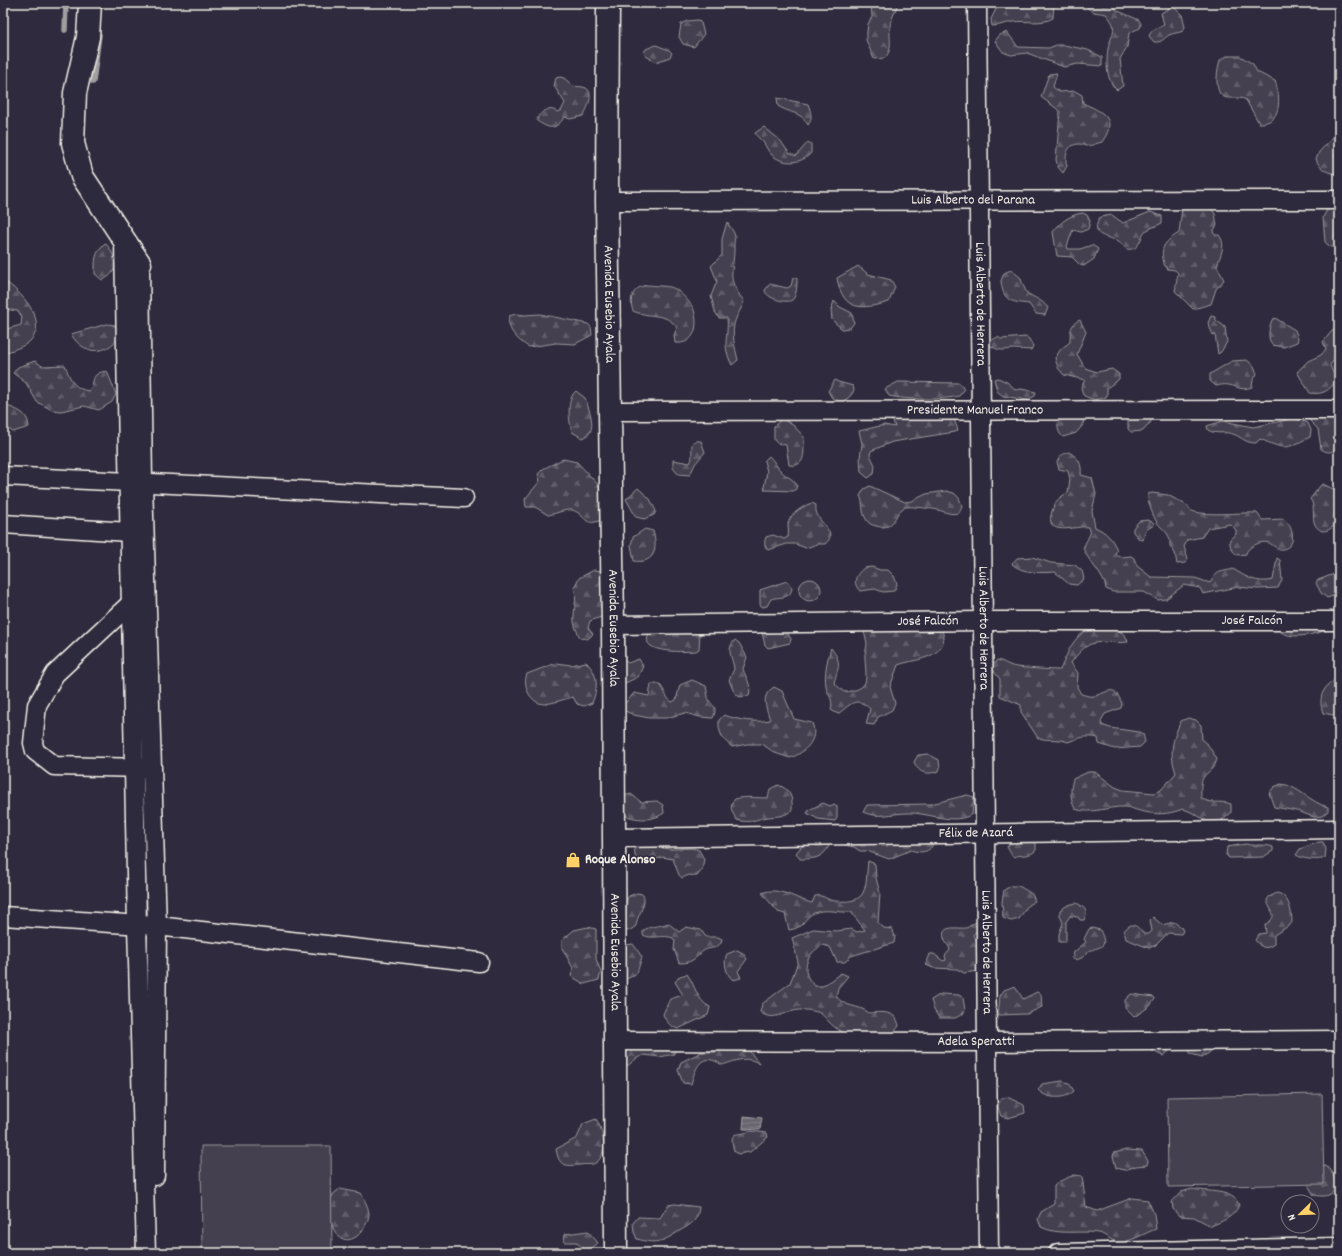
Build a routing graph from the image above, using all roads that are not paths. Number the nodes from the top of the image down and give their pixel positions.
1 (90, 3) edge
2 (608, 3) edge
3 (977, 3) edge
4 (1339, 200) edge
5 (979, 201) junction
6 (607, 202) junction
7 (124, 242) junction
8 (140, 264) joint
9 (981, 409) junction
10 (1339, 410) edge
11 (610, 411) junction
12 (3, 476) edge
13 (135, 483) junction
14 (464, 498) dead end
15 (3, 524) edge
16 (129, 532) junction
17 (130, 604) junction
18 (983, 621) junction
19 (1339, 621) edge
20 (613, 625) junction
21 (134, 768) junction
22 (152, 769) junction
23 (1339, 829) edge
24 (985, 835) junction
25 (613, 838) junction
26 (3, 916) edge
27 (137, 925) junction
28 (157, 926) junction
29 (479, 962) dead end
30 (1339, 1040) edge
31 (614, 1041) junction
32 (987, 1042) junction
33 (1339, 1247) edge
34 (146, 1253) edge
35 (154, 1253) edge
36 (616, 1253) edge
37 (989, 1253) edge
38 (1058, 1253) edge

1 - 7 street
2 - 6 street, Avenida Eusebio Ayala
3 - 5 street, Luis Alberto de Herrera
4 - 5 street, Luis Alberto del Parana
5 - 6 street, Luis Alberto del Parana
5 - 9 street, Luis Alberto de Herrera
6 - 11 street, Avenida Eusebio Ayala
7 - 8 street
7 - 13 street
8 - 13 street
9 - 10 street, Presidente Manuel Franco
9 - 11 street, Presidente Manuel Franco
9 - 18 street, Luis Alberto de Herrera
11 - 20 street, Avenida Eusebio Ayala
12 - 13 street
13 - 14 street
13 - 16 street
13 - 22 street
15 - 16 street
16 - 17 street
17 - 21 street
17 - 21 street
18 - 19 street, José Falcón
18 - 20 street, José Falcón
18 - 24 street, Luis Alberto de Herrera
20 - 25 street, Avenida Eusebio Ayala
21 - 22 street
21 - 27 street
22 - 28 street
23 - 24 street, Félix de Azará
24 - 25 street, Félix de Azará
24 - 32 street, Luis Alberto de Herrera
25 - 31 street, Avenida Eusebio Ayala
26 - 27 street
27 - 28 street
27 - 34 street
28 - 29 street
28 - 35 street
30 - 32 street, Adela Speratti
31 - 32 street, Adela Speratti
31 - 36 street, Avenida Eusebio Ayala
32 - 37 street, Luis Alberto de Herrera
33 - 38 street

